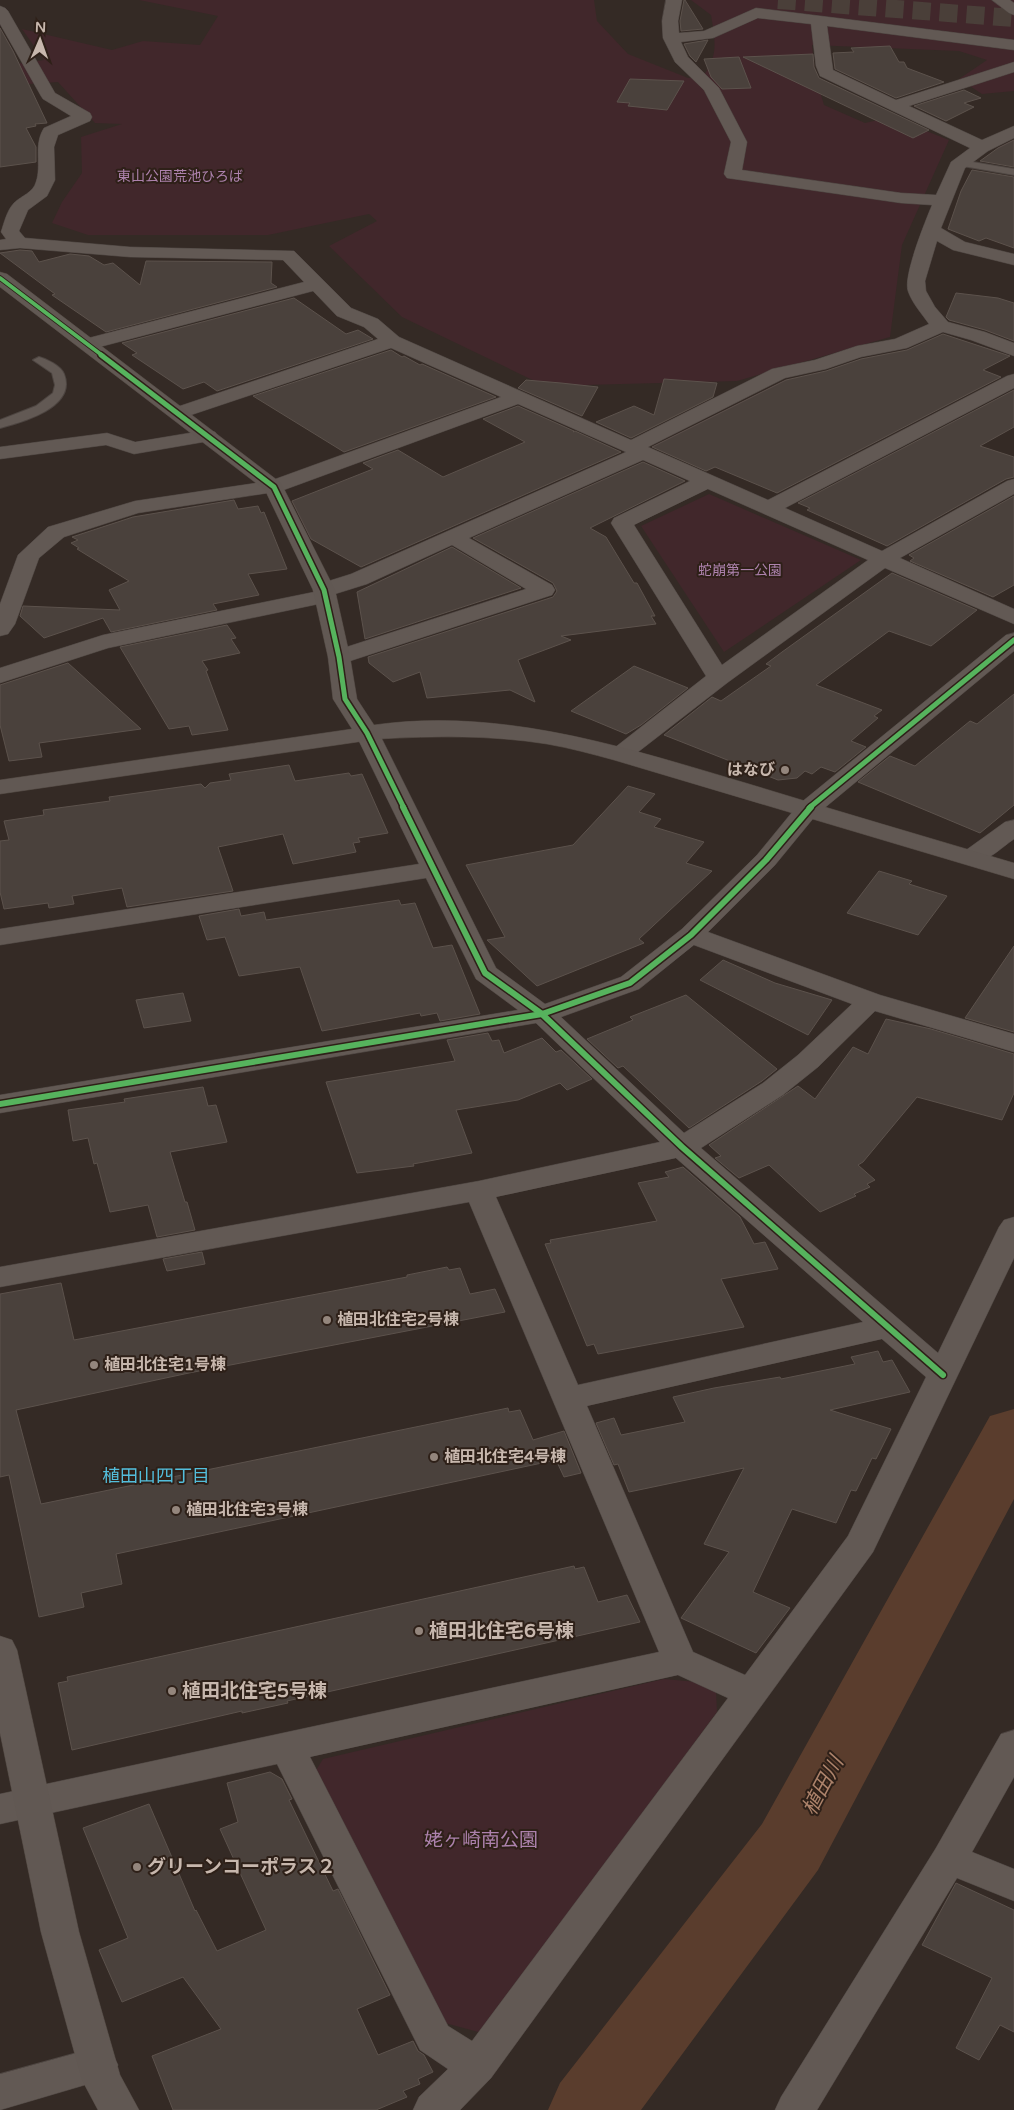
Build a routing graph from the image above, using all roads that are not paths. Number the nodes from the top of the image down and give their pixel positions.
1 (5, 0) edge
2 (674, 0) edge
3 (1000, 0) edge
4 (0, 10) edge
5 (1014, 10) edge
6 (818, 20) junction
7 (671, 38) junction
8 (18, 43) junction
9 (0, 45) edge
10 (1014, 45) edge
11 (1014, 67) edge
12 (896, 105) junction
13 (1014, 130) edge
14 (982, 147) junction
15 (961, 163) junction
16 (1014, 172) edge
17 (944, 201) junction
18 (931, 230) junction
19 (20, 243) junction
20 (0, 245) edge
21 (1014, 248) edge
22 (994, 256) junction
23 (1014, 260) edge
24 (0, 278) edge
25 (317, 284) junction
26 (941, 326) junction
27 (392, 341) junction
28 (88, 344) junction
29 (1014, 350) edge
30 (39, 360) dead end
31 (1014, 380) edge
32 (519, 397) junction
33 (178, 413) junction
34 (0, 424) edge
35 (208, 436) junction
36 (638, 450) junction
37 (0, 453) edge
38 (707, 481) junction
39 (1014, 485) edge
40 (274, 486) junction
41 (768, 508) junction
42 (453, 537) junction
43 (883, 558) junction
44 (325, 593) junction
45 (1014, 617) edge
46 (0, 629) edge
47 (1014, 640) edge
48 (339, 657) junction
49 (0, 676) edge
50 (719, 678) junction
51 (367, 733) junction
52 (621, 754) junction
53 (0, 787) edge
54 (806, 810) junction
55 (1014, 827) edge
56 (971, 858) junction
57 (434, 869) junction
58 (1014, 871) edge
59 (691, 935) junction
60 (0, 937) edge
61 (870, 1001) junction
62 (542, 1014) junction
63 (1014, 1043) edge
64 (0, 1104) edge
65 (682, 1147) junction
66 (479, 1191) junction
67 (1014, 1227) edge
68 (0, 1277) edge
69 (887, 1327) junction
70 (943, 1375) junction
71 (568, 1398) junction
72 (0, 1650) edge
73 (680, 1661) junction
74 (752, 1693) junction
75 (1014, 1744) edge
76 (287, 1748) junction
77 (16, 1805) edge
78 (949, 1858) junction
79 (1014, 1884) edge
80 (98, 2065) junction
81 (477, 2066) junction
82 (0, 2092) edge
83 (119, 2110) edge
84 (433, 2110) edge
85 (795, 2110) edge

1 - 4 street
2 - 7 street
3 - 5 street
4 - 8 street
6 - 7 street
6 - 10 street
6 - 12 street
7 - 17 street
8 - 9 street
8 - 19 street
11 - 12 street
12 - 14 street
13 - 14 street
14 - 15 street
15 - 16 lane
15 - 17 street
17 - 18 street
18 - 22 street
18 - 26 street
19 - 20 street
19 - 25 street
21 - 22 street
22 - 23 street
24 - 28 street
25 - 27 street
25 - 28 street
26 - 29 street
26 - 36 street
27 - 32 street
27 - 33 street
28 - 33 street
30 - 34 lane
31 - 41 street
32 - 36 street
32 - 40 street
33 - 35 street
35 - 37 street
35 - 40 street
36 - 38 street
36 - 42 street
38 - 41 street
38 - 50 street
39 - 43 street
40 - 44 street
40 - 46 street
41 - 43 street
42 - 44 street
42 - 48 street
43 - 45 street
43 - 50 street
44 - 48 street
44 - 49 street
47 - 54 street
48 - 51 street
50 - 52 street
51 - 52 street
51 - 53 street
51 - 57 street
52 - 54 street
54 - 56 street
54 - 59 street
55 - 56 street
56 - 58 street
57 - 60 street
57 - 62 street
59 - 61 street
59 - 62 street
61 - 63 street
61 - 65 street
62 - 64 street
62 - 65 street
65 - 66 street
65 - 69 street
66 - 68 street
66 - 71 street
67 - 70 street
69 - 70 street
69 - 71 street
70 - 74 street
71 - 73 street
72 - 77 street
73 - 74 street
73 - 76 street
74 - 81 street
75 - 78 street
76 - 77 street
76 - 81 street
77 - 80 street
78 - 79 street
78 - 85 street
80 - 82 street
80 - 83 street
81 - 84 street

